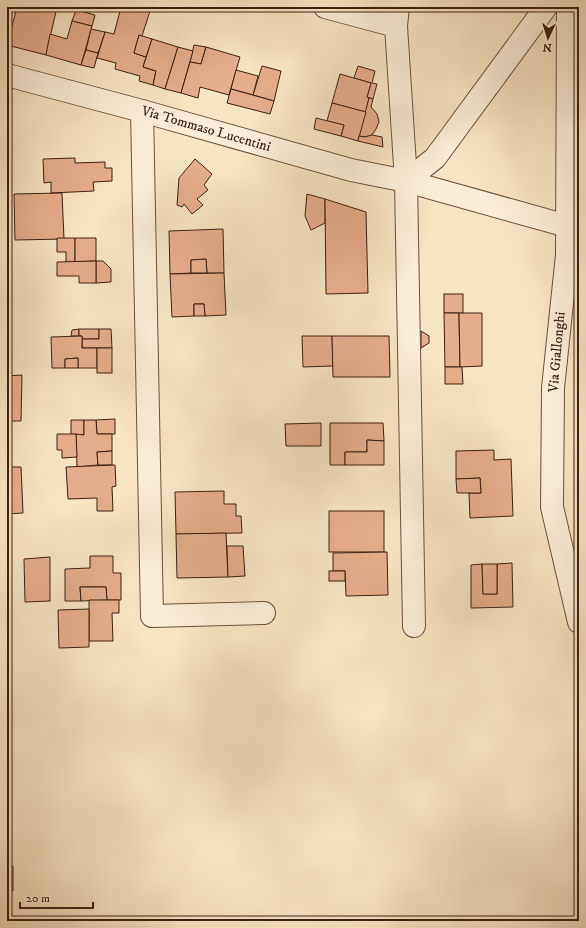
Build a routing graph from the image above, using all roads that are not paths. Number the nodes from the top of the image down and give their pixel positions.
1 (325, 7) edge
2 (546, 7) edge
3 (568, 7) edge
4 (397, 17) edge
5 (7, 75) edge
6 (142, 111) junction
7 (406, 181) junction
8 (567, 226) junction
9 (264, 613) dead end
10 (578, 619) edge
11 (414, 626) dead end

1 - 4 street
2 - 7 street
3 - 8 street, Via Giallonghi
4 - 7 street
5 - 6 street, Via Tommaso Lucentini
6 - 7 street, Via Tommaso Lucentini
6 - 9 street
7 - 8 street, Via Tommaso Lucentini
7 - 11 street
8 - 10 street, Via Giallonghi

